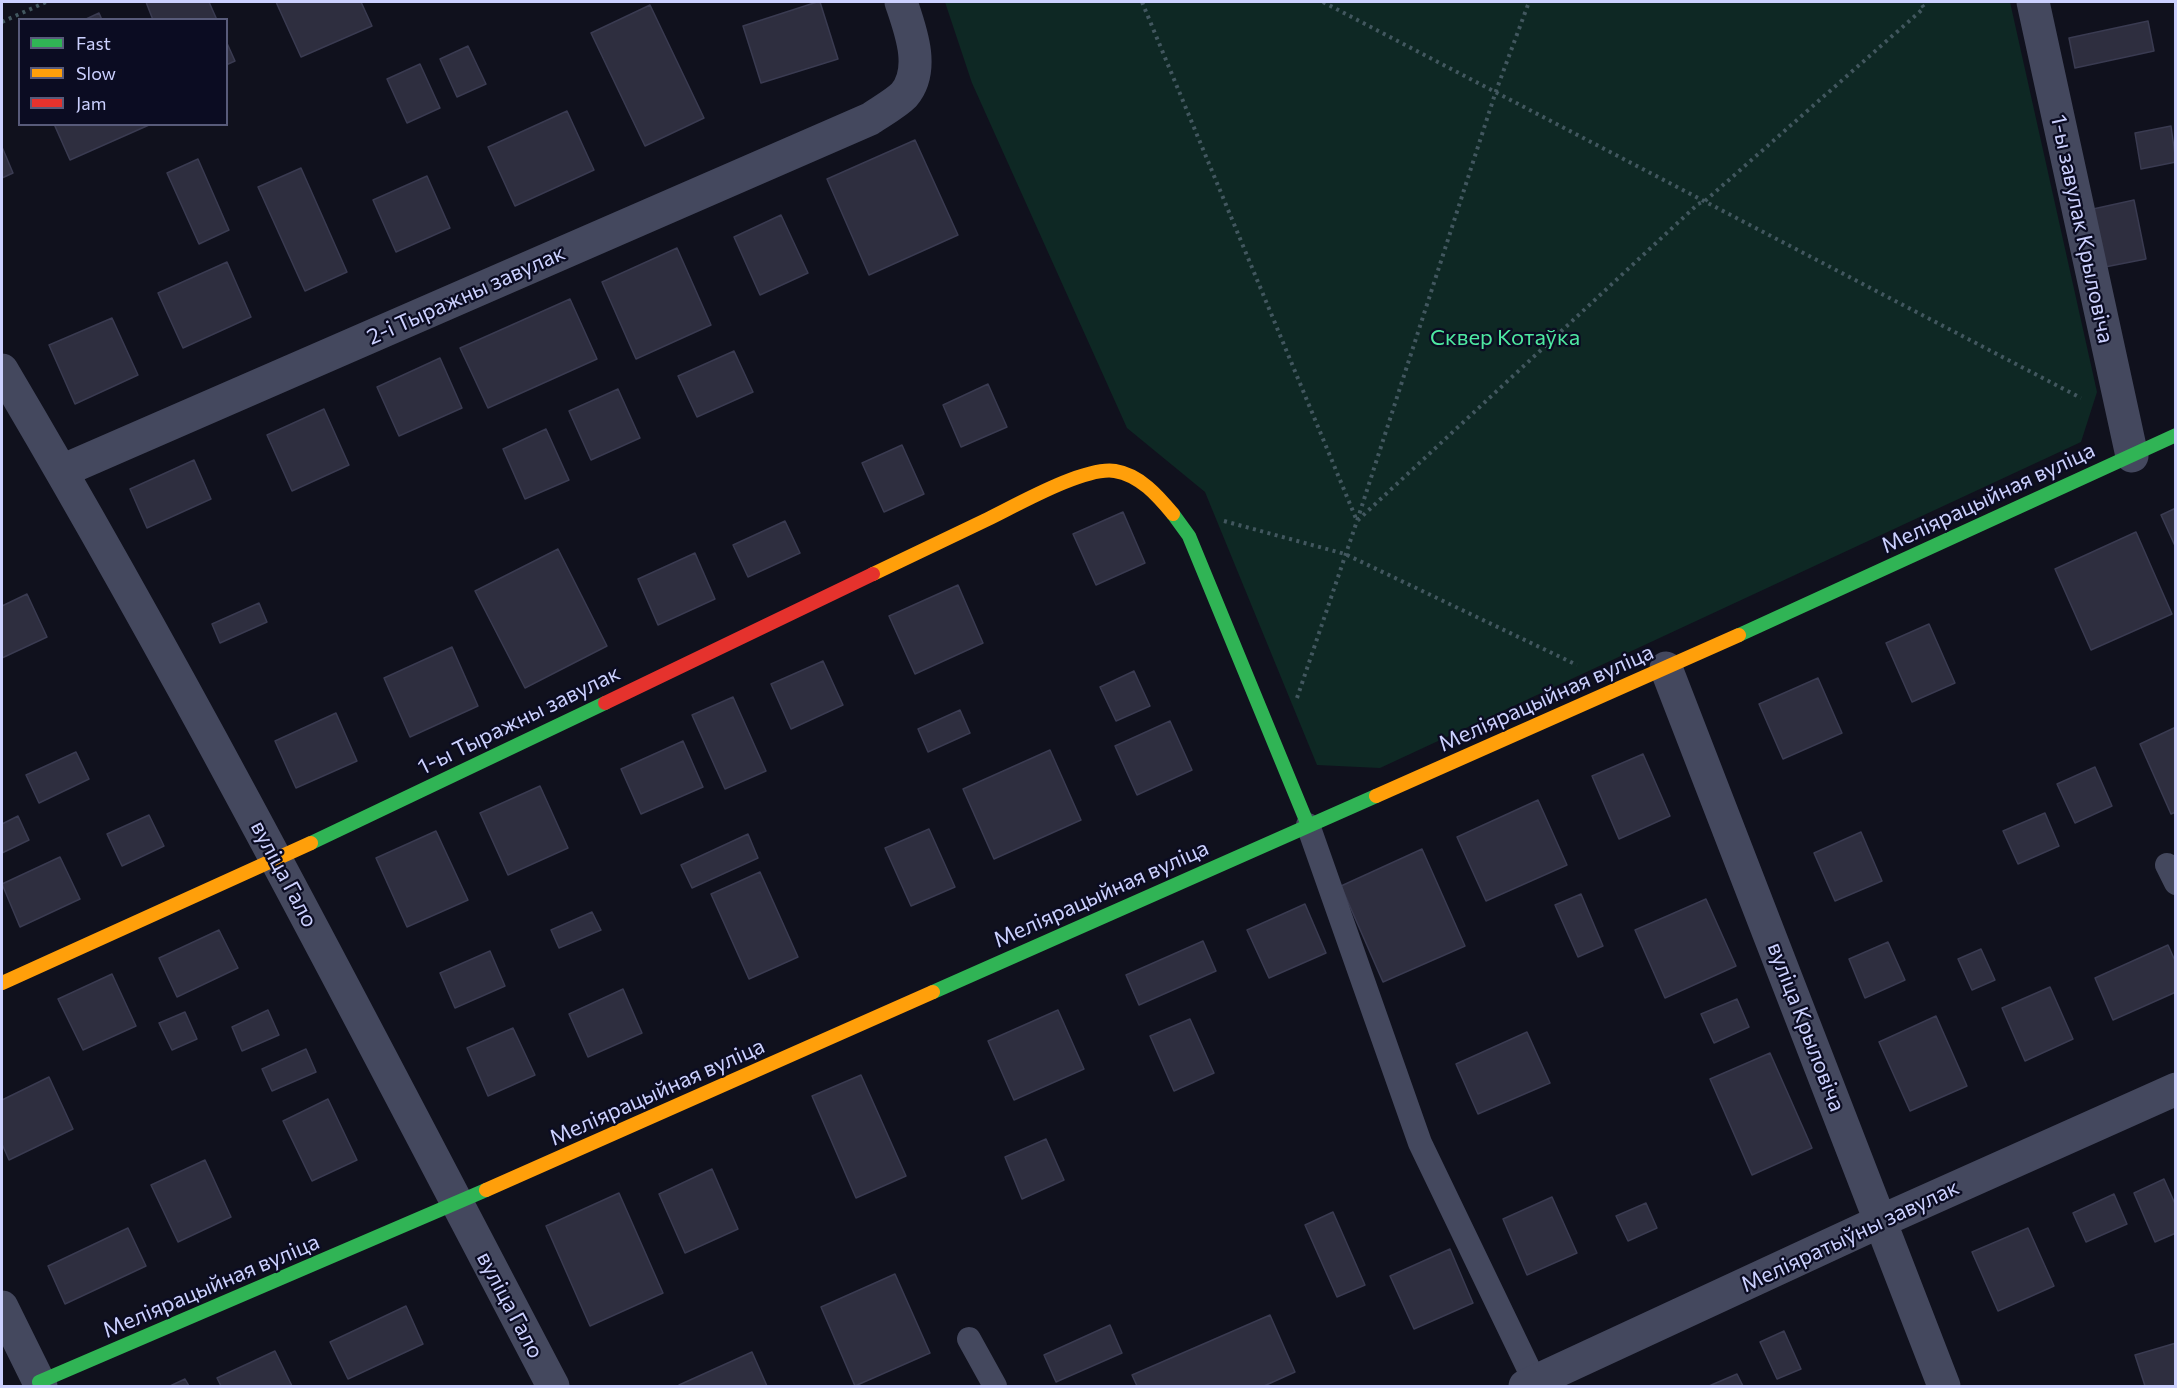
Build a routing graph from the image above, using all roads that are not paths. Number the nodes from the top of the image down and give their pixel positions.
1 (901, 2) edge
2 (2032, 2) edge
3 (2, 370) edge
4 (2175, 435) edge
5 (2132, 456) junction
6 (62, 471) junction
7 (1666, 669) junction
8 (1308, 825) junction
9 (278, 859) junction
10 (2, 983) edge
11 (2175, 1089) edge
12 (457, 1203) junction
13 (1881, 1221) junction
14 (2, 1307) edge
15 (969, 1339) dead end
16 (36, 1385) edge
17 (1532, 1385) edge
18 (553, 1386) edge
19 (995, 1386) edge
20 (1944, 1386) edge

1 - 6 street, 2-і Тыражны завулак
2 - 5 street, 1-ы завулак Крыловіча
3 - 6 street, вуліца Гало
4 - 5 street, Меліярацыйная вуліца
5 - 7 street, Меліярацыйная вуліца
6 - 9 street, вуліца Гало
7 - 8 street, Меліярацыйная вуліца
7 - 13 street, вуліца Крыловіча
8 - 9 street, 1-ы Тыражны завулак
8 - 12 street, Меліярацыйная вуліца
8 - 17 lane
9 - 10 street, 1-ы Тыражны завулак
9 - 12 street, вуліца Гало
11 - 13 street, Меліяратыўны завулак
12 - 16 street, Меліярацыйная вуліца
12 - 18 street, вуліца Гало
13 - 17 street, Меліяратыўны завулак
13 - 20 street, вуліца Крыловіча
14 - 16 street
15 - 19 lane

